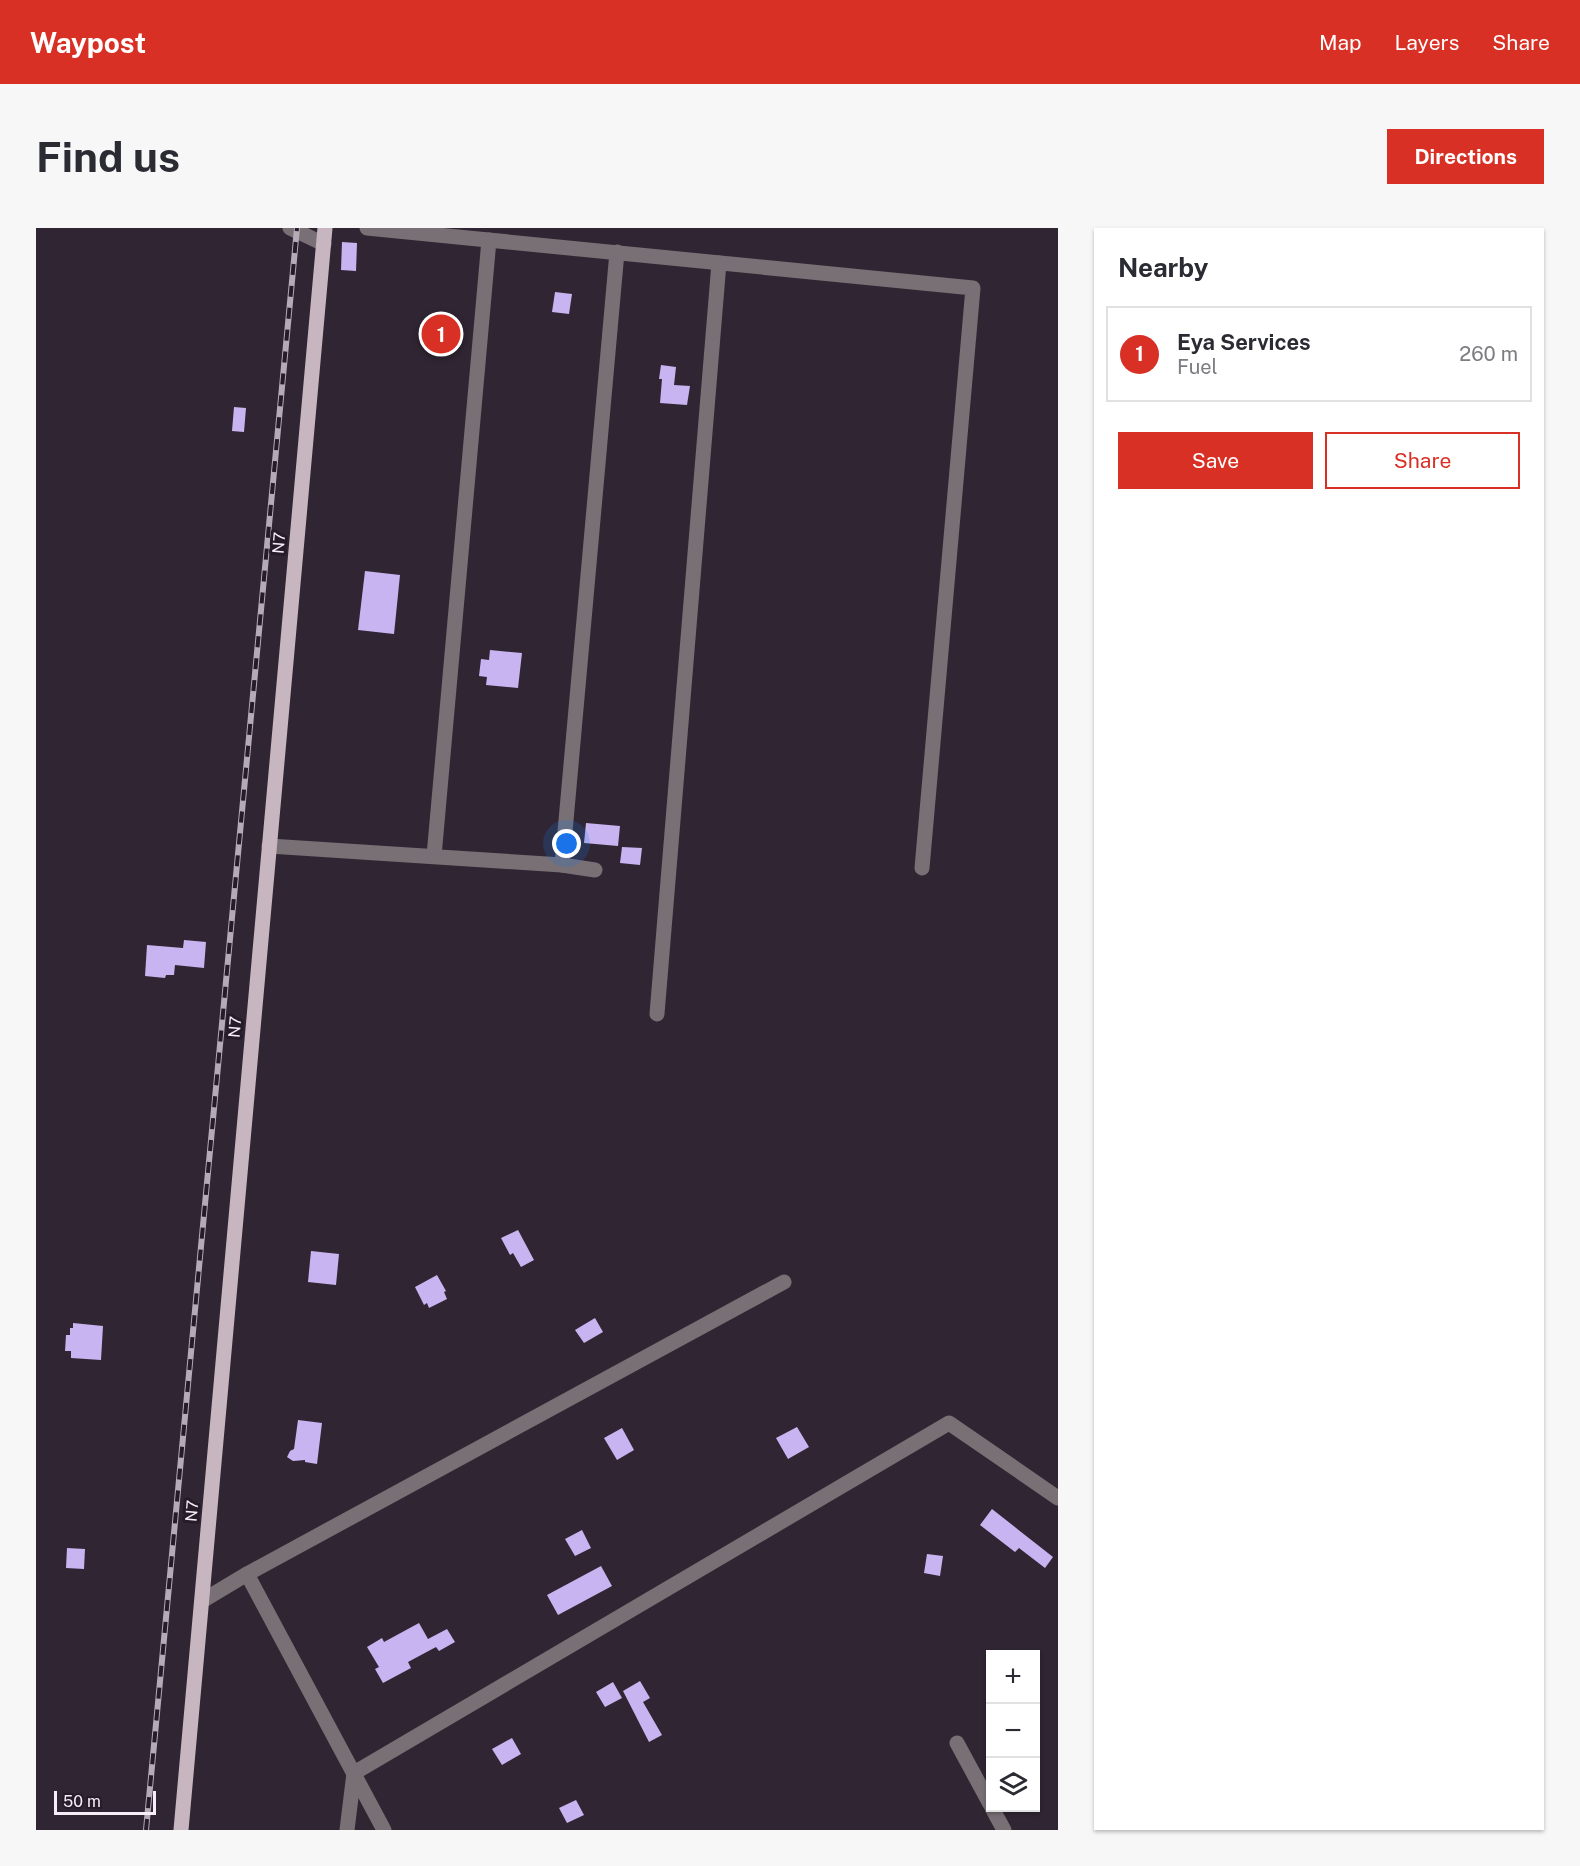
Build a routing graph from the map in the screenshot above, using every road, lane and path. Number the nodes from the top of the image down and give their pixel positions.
1 (290, 228) edge
2 (367, 228) edge
3 (325, 236) edge
4 (489, 240) junction
5 (617, 252) junction
6 (719, 263) junction
7 (269, 846) junction
8 (434, 856) junction
9 (562, 865) junction
10 (922, 868) dead end
11 (595, 870) dead end
12 (657, 1014) dead end
13 (784, 1282) dead end
14 (1058, 1498) edge
15 (247, 1574) junction
16 (202, 1601) junction
17 (957, 1743) dead end
18 (354, 1773) junction
19 (986, 1797) edge
20 (994, 1812) edge
21 (181, 1830) edge
22 (348, 1830) edge
23 (384, 1830) edge
24 (1004, 1830) edge

1 - 3 street
2 - 4 street
3 - 7 main road, N7
4 - 5 street
4 - 8 street
5 - 6 street
5 - 9 street
6 - 10 street
6 - 12 street
7 - 8 street
7 - 16 main road, N7
8 - 9 street
9 - 11 street
13 - 15 street
14 - 18 street
15 - 16 street
15 - 18 street
16 - 21 main road, N7
17 - 19 street
18 - 22 street
18 - 23 street
20 - 24 street

